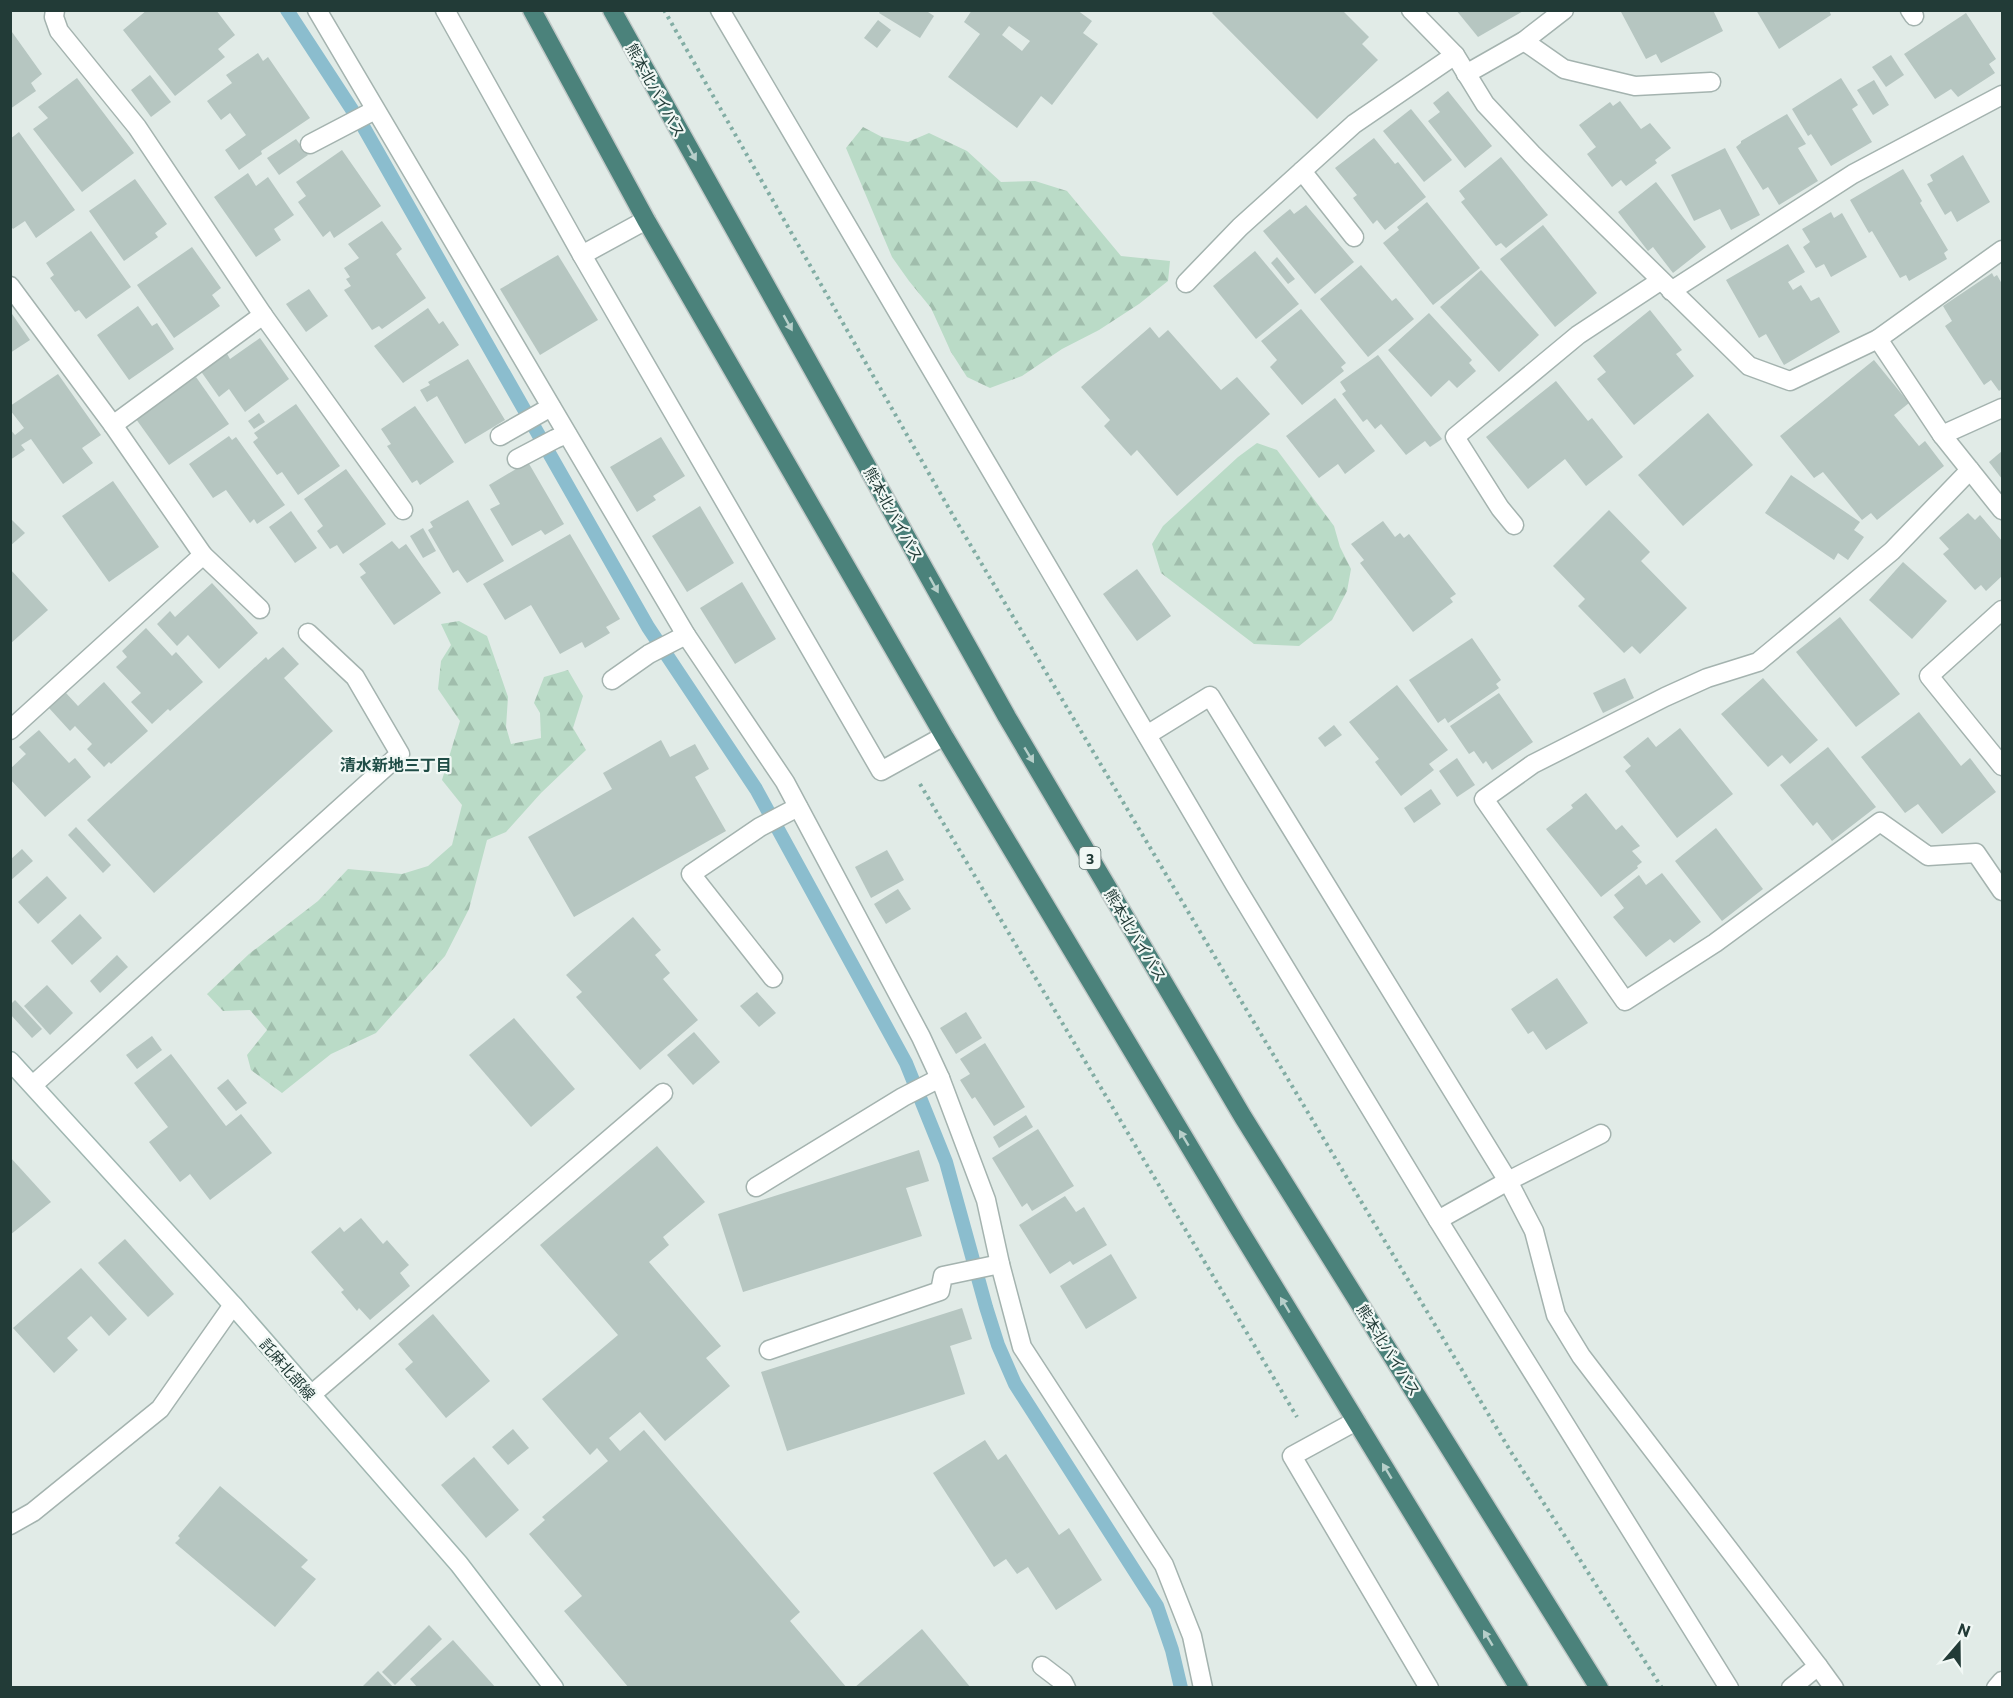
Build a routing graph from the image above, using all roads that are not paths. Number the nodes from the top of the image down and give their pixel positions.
1 (55, 10) edge
2 (317, 10) edge
3 (445, 10) edge
4 (532, 10) edge
5 (612, 10) edge
6 (720, 10) edge
7 (1411, 10) edge
8 (1564, 10) edge
9 (1524, 41) junction
10 (1455, 55) junction
11 (1466, 74) junction
12 (1711, 82) dead end
13 (2002, 95) edge
14 (370, 113) junction
15 (310, 144) dead end
16 (1302, 171) junction
17 (646, 220) junction
18 (1354, 237) dead end
19 (2002, 250) edge
20 (582, 255) junction
21 (1186, 283) dead end
22 (10, 286) edge
23 (1666, 286) junction
24 (263, 315) junction
25 (1878, 339) junction
26 (2002, 408) edge
27 (545, 410) junction
28 (113, 425) junction
29 (508, 432) dead end
30 (1942, 435) junction
31 (561, 436) junction
32 (524, 455) dead end
33 (1970, 470) junction
34 (403, 510) dead end
35 (2002, 510) edge
36 (1514, 525) dead end
37 (203, 555) junction
38 (260, 609) dead end
39 (2002, 610) edge
40 (308, 633) dead end
41 (681, 637) junction
42 (612, 680) dead end
43 (10, 730) edge
44 (1147, 735) junction
45 (944, 736) junction
46 (2002, 766) edge
47 (792, 810) junction
48 (2002, 891) edge
49 (773, 978) dead end
50 (10, 1061) edge
51 (935, 1080) junction
52 (33, 1085) junction
53 (663, 1093) dead end
54 (1601, 1134) dead end
55 (1508, 1181) junction
56 (756, 1187) dead end
57 (1438, 1220) junction
58 (994, 1265) junction
59 (233, 1305) junction
60 (769, 1350) dead end
61 (311, 1395) junction
62 (1356, 1421) junction
63 (10, 1525) edge
64 (1042, 1666) dead end
65 (1818, 1666) junction
66 (2002, 1681) edge
67 (1203, 1687) edge
68 (554, 1688) edge
69 (1066, 1688) edge
70 (1429, 1688) edge
71 (1519, 1688) edge
72 (1599, 1688) edge
73 (1729, 1688) edge
74 (1791, 1688) edge
75 (1834, 1688) edge
76 (1996, 1688) edge

1 - 24 street
2 - 14 street
3 - 20 street
4 - 17 highway
5 -> 72 highway, 熊本北バイパス / 3
6 - 44 street
7 - 10 street
8 - 9 street
9 - 11 street
9 - 12 street
10 - 11 street
10 - 16 street
11 - 23 street
13 - 23 street
14 - 15 street
14 - 27 street
16 - 18 street
16 - 21 street
17 - 20 street
17 - 45 highway
19 - 25 street
20 - 45 street
22 - 28 street
23 - 25 street
23 - 36 street
24 - 28 street
24 - 34 street
25 - 30 street
26 - 30 street
27 - 29 street
27 - 31 street
28 - 37 street
30 - 33 street
31 - 32 street
31 - 41 street
33 - 35 street
33 - 48 street
37 - 38 street
37 - 43 street
39 - 46 street
40 - 52 street
41 - 42 street
41 - 47 street
44 - 55 street
44 - 57 street
62 -> 45 highway
47 - 49 street
47 - 51 street
50 - 52 street, 託麻北部線
51 - 56 street
51 - 58 street
52 - 59 street, 託麻北部線
53 - 61 street
54 - 55 street
55 - 57 street
55 - 65 street
57 - 73 street
58 - 60 street
58 - 67 street
59 - 61 street, 託麻北部線
59 - 63 street
61 - 68 street, 託麻北部線
62 - 70 street
71 -> 62 highway
64 - 69 street
65 - 74 street
65 - 75 street
66 - 76 street

